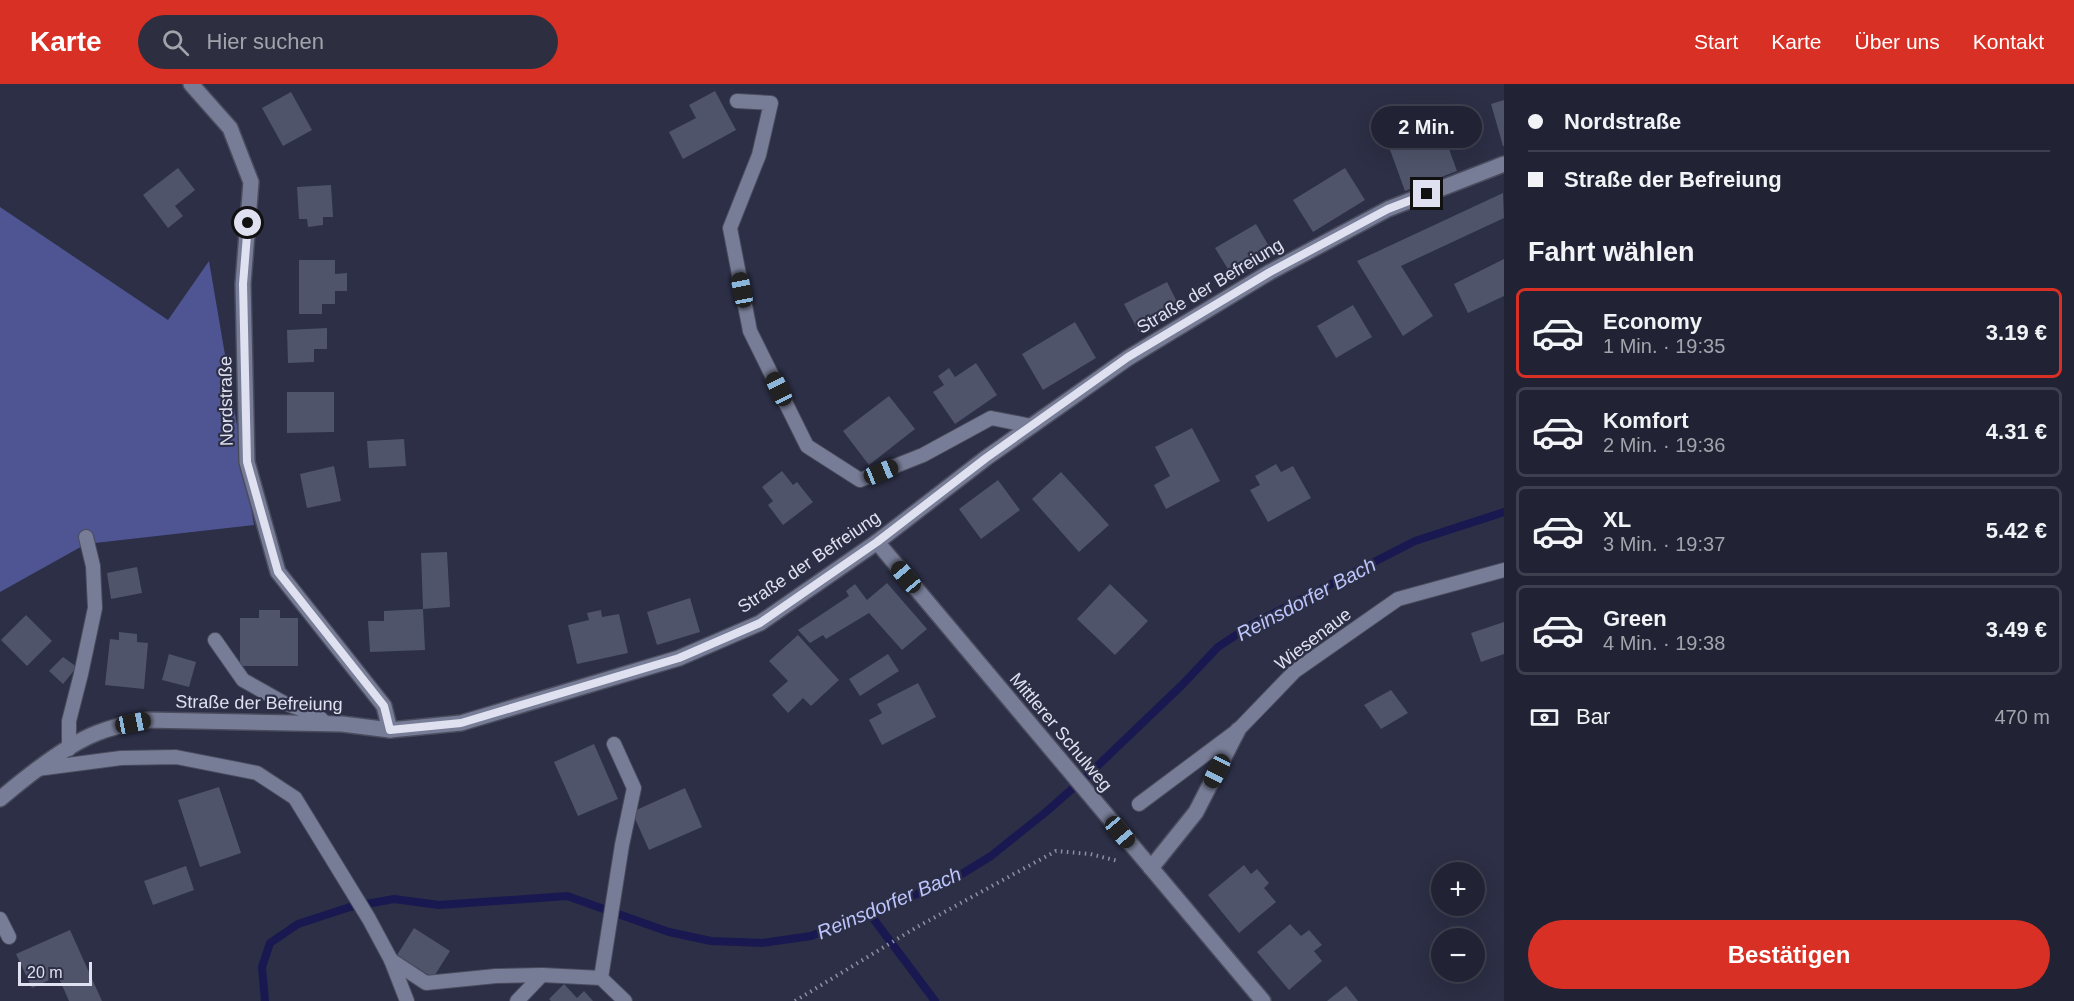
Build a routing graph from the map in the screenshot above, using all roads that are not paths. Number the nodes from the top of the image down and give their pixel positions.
1 (191, 84) edge
2 (737, 101) dead end
3 (1504, 165) edge
4 (1032, 426) junction
5 (86, 537) dead end
6 (877, 542) junction
7 (1504, 570) edge
8 (215, 640) dead end
9 (326, 724) junction
10 (390, 730) junction
11 (1238, 730) junction
12 (614, 744) dead end
13 (69, 749) junction
14 (37, 769) junction
15 (0, 799) edge
16 (1139, 804) dead end
17 (1151, 868) junction
18 (0, 919) edge
19 (9, 937) dead end
20 (391, 960) junction
21 (542, 975) junction
22 (601, 978) junction
23 (407, 1001) edge
24 (517, 1001) edge
25 (625, 1001) edge
26 (1263, 1001) edge

1 - 10 street, Nordstraße
2 - 4 lane
3 - 4 street, Straße der Befreiung
4 - 6 street, Straße der Befreiung
5 - 13 lane
6 - 10 street, Straße der Befreiung
6 - 17 street, Mittlerer Schulweg
7 - 11 lane, Wiesenaue
8 - 9 lane
9 - 10 street, Straße der Befreiung
9 - 13 street, Straße der Befreiung
11 - 16 lane, Wiesenaue
11 - 17 street
12 - 22 lane
13 - 14 street, Straße der Befreiung
14 - 15 street, Straße der Befreiung
14 - 20 lane
17 - 26 street, Mittlerer Schulweg
18 - 19 lane
20 - 21 lane
20 - 23 lane
21 - 22 lane
21 - 24 lane
22 - 25 lane

